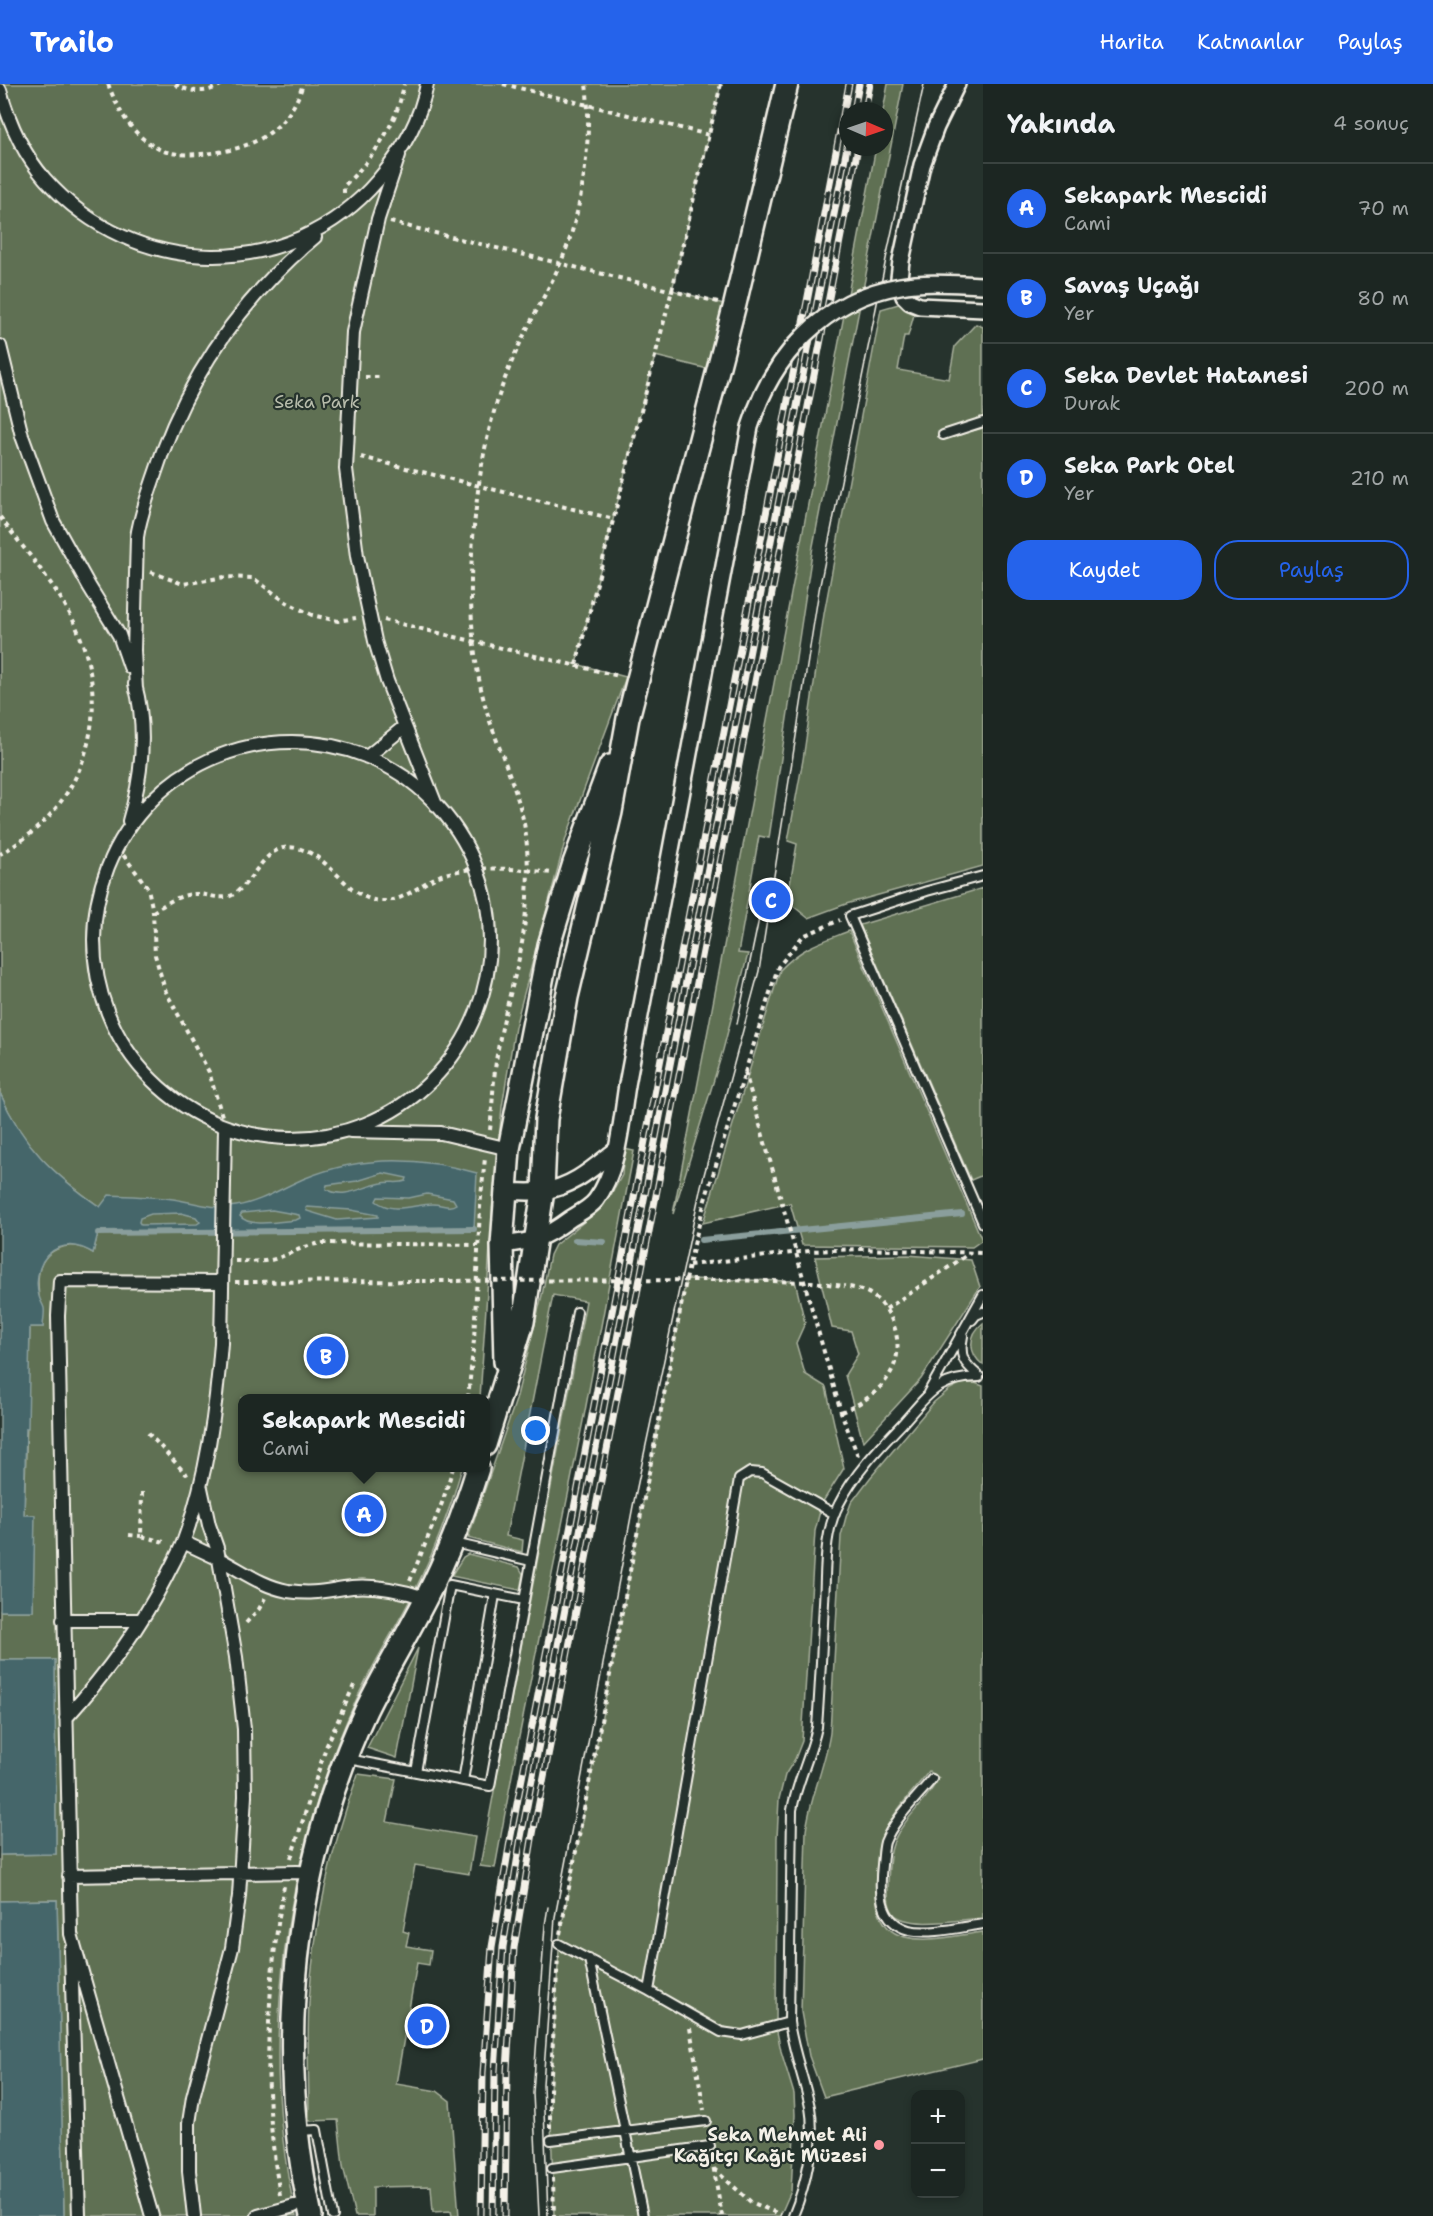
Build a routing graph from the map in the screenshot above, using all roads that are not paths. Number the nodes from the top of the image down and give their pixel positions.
1 (427, 84) edge
2 (787, 84) edge
3 (957, 84) edge
4 (0, 90) edge
5 (399, 155) junction
6 (344, 212) junction
7 (983, 285) edge
8 (983, 309) edge
9 (0, 346) edge
10 (983, 422) edge
11 (943, 435) dead end
12 (136, 690) junction
13 (628, 718) junction
14 (404, 727) junction
15 (367, 757) junction
16 (438, 811) junction
17 (125, 831) junction
18 (983, 876) edge
19 (225, 1129) junction
20 (340, 1131) junction
21 (509, 1149) junction
22 (616, 1150) junction
23 (543, 1191) junction
24 (505, 1192) junction
25 (983, 1223) edge
26 (535, 1240) junction
27 (502, 1250) junction
28 (222, 1282) junction
29 (983, 1295) edge
30 (577, 1312) dead end
31 (983, 1312) edge
32 (964, 1330) junction
33 (981, 1377) edge
34 (505, 1384) junction
35 (923, 1400) junction
36 (490, 1432) edge
37 (476, 1472) edge
38 (201, 1488) junction
39 (835, 1514) junction
40 (451, 1542) junction
41 (182, 1545) junction
42 (219, 1559) junction
43 (531, 1561) junction
44 (495, 1595) junction
45 (425, 1598) junction
46 (524, 1600) junction
47 (63, 1620) junction
48 (141, 1620) junction
49 (66, 1718) junction
50 (346, 1758) junction
51 (416, 1772) junction
52 (932, 1779) dead end
53 (463, 1781) junction
54 (241, 1873) junction
55 (311, 1873) junction
56 (69, 1876) junction
57 (983, 1924) edge
58 (71, 1934) junction
59 (559, 1944) road end
60 (589, 1959) junction
61 (649, 1991) junction
62 (789, 2022) junction
63 (705, 2121) road end
64 (297, 2131) junction
65 (623, 2131) junction
66 (550, 2140) road end
67 (710, 2146) road end
68 (629, 2157) junction
69 (552, 2168) road end
70 (302, 2211) edge
71 (80, 2216) edge
72 (152, 2216) edge
73 (194, 2216) edge
74 (258, 2216) edge
75 (333, 2216) edge
76 (643, 2216) edge
77 (793, 2216) edge

1 - 5 street
2 - 13 main road
3 - 8 street
4 - 6 street
5 - 6 street
5 - 14 street
6 - 12 street
7 - 22 street, bridge
9 - 12 street
10 - 11 lane
12 - 17 street
13 - 21 main road
13 - 23 main road
14 - 15 street
14 - 16 street
15 - 16 street
15 - 17 street
16 - 20 street
17 - 19 street
18 - 25 lane
19 - 20 street
19 - 28 street
20 - 21 street
21 - 24 main road
22 - 23 street
22 - 26 street
23 - 24 street
23 - 26 main road
24 - 27 main road
26 - 27 street
26 - 34 main road
27 - 34 main road
28 - 38 street
28 - 47 street
29 - 32 lane
30 - 43 lane
31 - 32 lane
32 - 33 lane
32 - 35 lane
33 - 35 lane
34 - 36 main road
35 - 39 lane
37 - 40 main road
38 - 41 street
38 - 42 street
39 - 61 lane
39 - 62 lane
40 - 43 lane
40 - 45 main road
41 - 42 street
41 - 48 street
42 - 45 street
42 - 54 street
43 - 46 lane
44 - 46 lane
44 - 51 lane
44 - 53 lane
45 - 50 main road
46 - 53 lane
47 - 48 street
47 - 49 street
48 - 49 street
49 - 56 street
50 - 51 lane
50 - 55 main road
51 - 53 lane
52 - 57 lane
54 - 55 street
54 - 56 street
54 - 73 street
55 - 64 main road
56 - 58 street
58 - 71 street
58 - 72 street
59 - 60 lane
60 - 61 lane
60 - 65 lane
61 - 62 lane
62 - 77 lane
63 - 65 lane
64 - 70 main road
64 - 75 lane
65 - 66 lane
65 - 68 lane
67 - 68 lane
68 - 69 lane
68 - 76 lane
70 - 74 street

